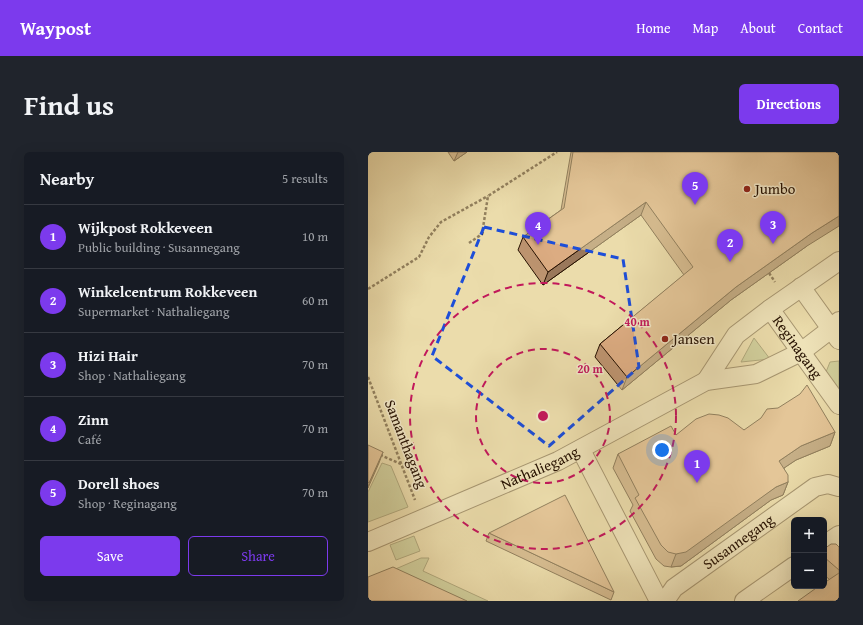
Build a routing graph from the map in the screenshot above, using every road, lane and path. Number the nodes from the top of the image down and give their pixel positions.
1 (557, 152) edge
2 (488, 196) junction
3 (469, 243) dead end
4 (839, 260) edge
5 (368, 288) edge
6 (801, 288) junction
7 (770, 309) junction
8 (836, 330) edge
9 (801, 352) junction
10 (368, 377) edge
11 (706, 381) junction
12 (839, 405) edge
13 (581, 450) junction
14 (373, 452) edge
15 (401, 464) junction
16 (839, 487) edge
17 (422, 520) junction
18 (839, 535) edge
19 (368, 542) edge
20 (827, 543) edge
21 (791, 568) edge
22 (659, 601) edge
23 (665, 601) edge
24 (744, 601) edge

1 - 2 path
2 - 3 path
2 - 5 path
4 - 6 street, Nathaliegang
6 - 7 street, Nathaliegang
6 - 8 street
7 - 9 street, Reginagang
7 - 11 street, Nathaliegang
8 - 9 street, Nathaliegang
9 - 11 street, Nathaliegang
9 - 12 street, Reginagang
10 - 15 path, Samanthagang
11 - 13 street, Nathaliegang
13 - 17 street, Nathaliegang
13 - 22 street
14 - 15 path
15 - 17 path, Samanthagang
16 - 23 street, Susannegang
17 - 19 street, Nathaliegang
18 - 20 street
21 - 24 street

